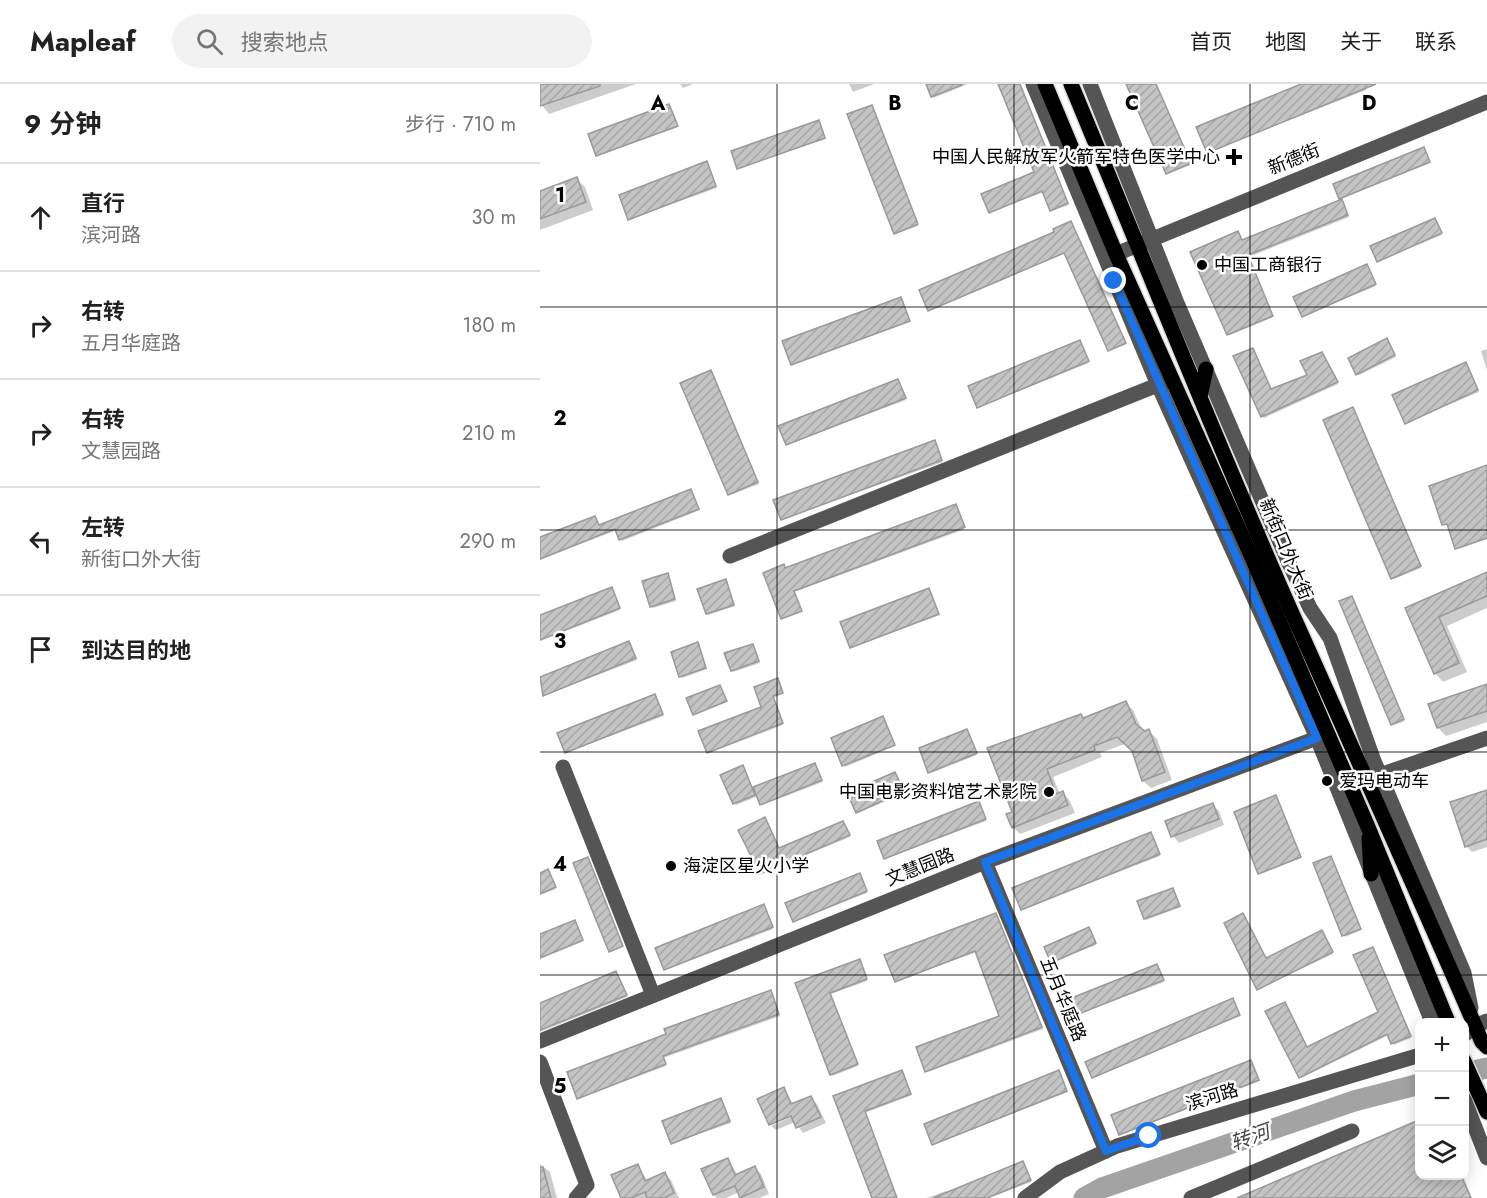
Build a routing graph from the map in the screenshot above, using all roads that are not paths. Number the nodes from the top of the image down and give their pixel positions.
1 (1033, 84) edge
2 (1045, 84) edge
3 (1071, 84) edge
4 (1090, 84) edge
5 (1487, 102) edge
6 (1151, 238) junction
7 (1135, 245) junction
8 (1116, 254) junction
9 (1206, 369) junction
10 (1164, 383) junction
11 (1200, 396) junction
12 (730, 556) dead end
13 (1317, 738) junction
14 (1487, 738) edge
15 (563, 767) dead end
16 (1373, 777) junction
17 (1368, 826) junction
18 (985, 862) junction
19 (1371, 874) junction
20 (653, 995) junction
21 (1430, 1018) edge
22 (1446, 1018) edge
23 (1476, 1027) edge
24 (540, 1041) edge
25 (1469, 1042) edge
26 (1485, 1043) edge
27 (1415, 1056) edge
28 (540, 1062) edge
29 (1469, 1072) edge
30 (1469, 1112) edge
31 (1487, 1112) edge
32 (1352, 1131) dead end
33 (1106, 1151) junction
34 (1487, 1158) edge
35 (591, 1191) edge
36 (576, 1198) edge
37 (1025, 1198) edge
38 (1191, 1198) edge

1 - 10 street, 新街口外大街
2 - 8 main road, 新街口外大街
3 - 7 main road, 新街口外大街
4 - 6 street, 新街口外大街
5 - 6 street, 新德街
6 - 7 street, 新德街
6 - 9 street, 新街口外大街
7 - 8 street, 新德街
7 - 11 main road, 新街口外大街
8 - 10 main road, 新街口外大街
9 - 11 main road
9 - 16 street, 新街口外大街
10 - 12 street
10 - 13 street, 新街口外大街
10 - 17 main road, 新街口外大街
11 - 16 main road, 新街口外大街
13 - 18 street, 文慧园路
13 - 19 street, 新街口外大街
14 - 16 street
15 - 20 street
16 - 23 main road, 新街口外大街
17 - 19 main road
17 - 22 main road, 新街口外大街
18 - 20 street, 文慧园路
18 - 33 street, 五月华庭路
19 - 21 street, 新街口外大街
20 - 24 street, 文慧园路
23 - 26 main road, 新街口外大街
25 - 26 street
27 - 33 street, 滨河路
28 - 35 street
29 - 31 main road
30 - 34 street
32 - 38 street
33 - 37 street, 滨河路
35 - 36 street

